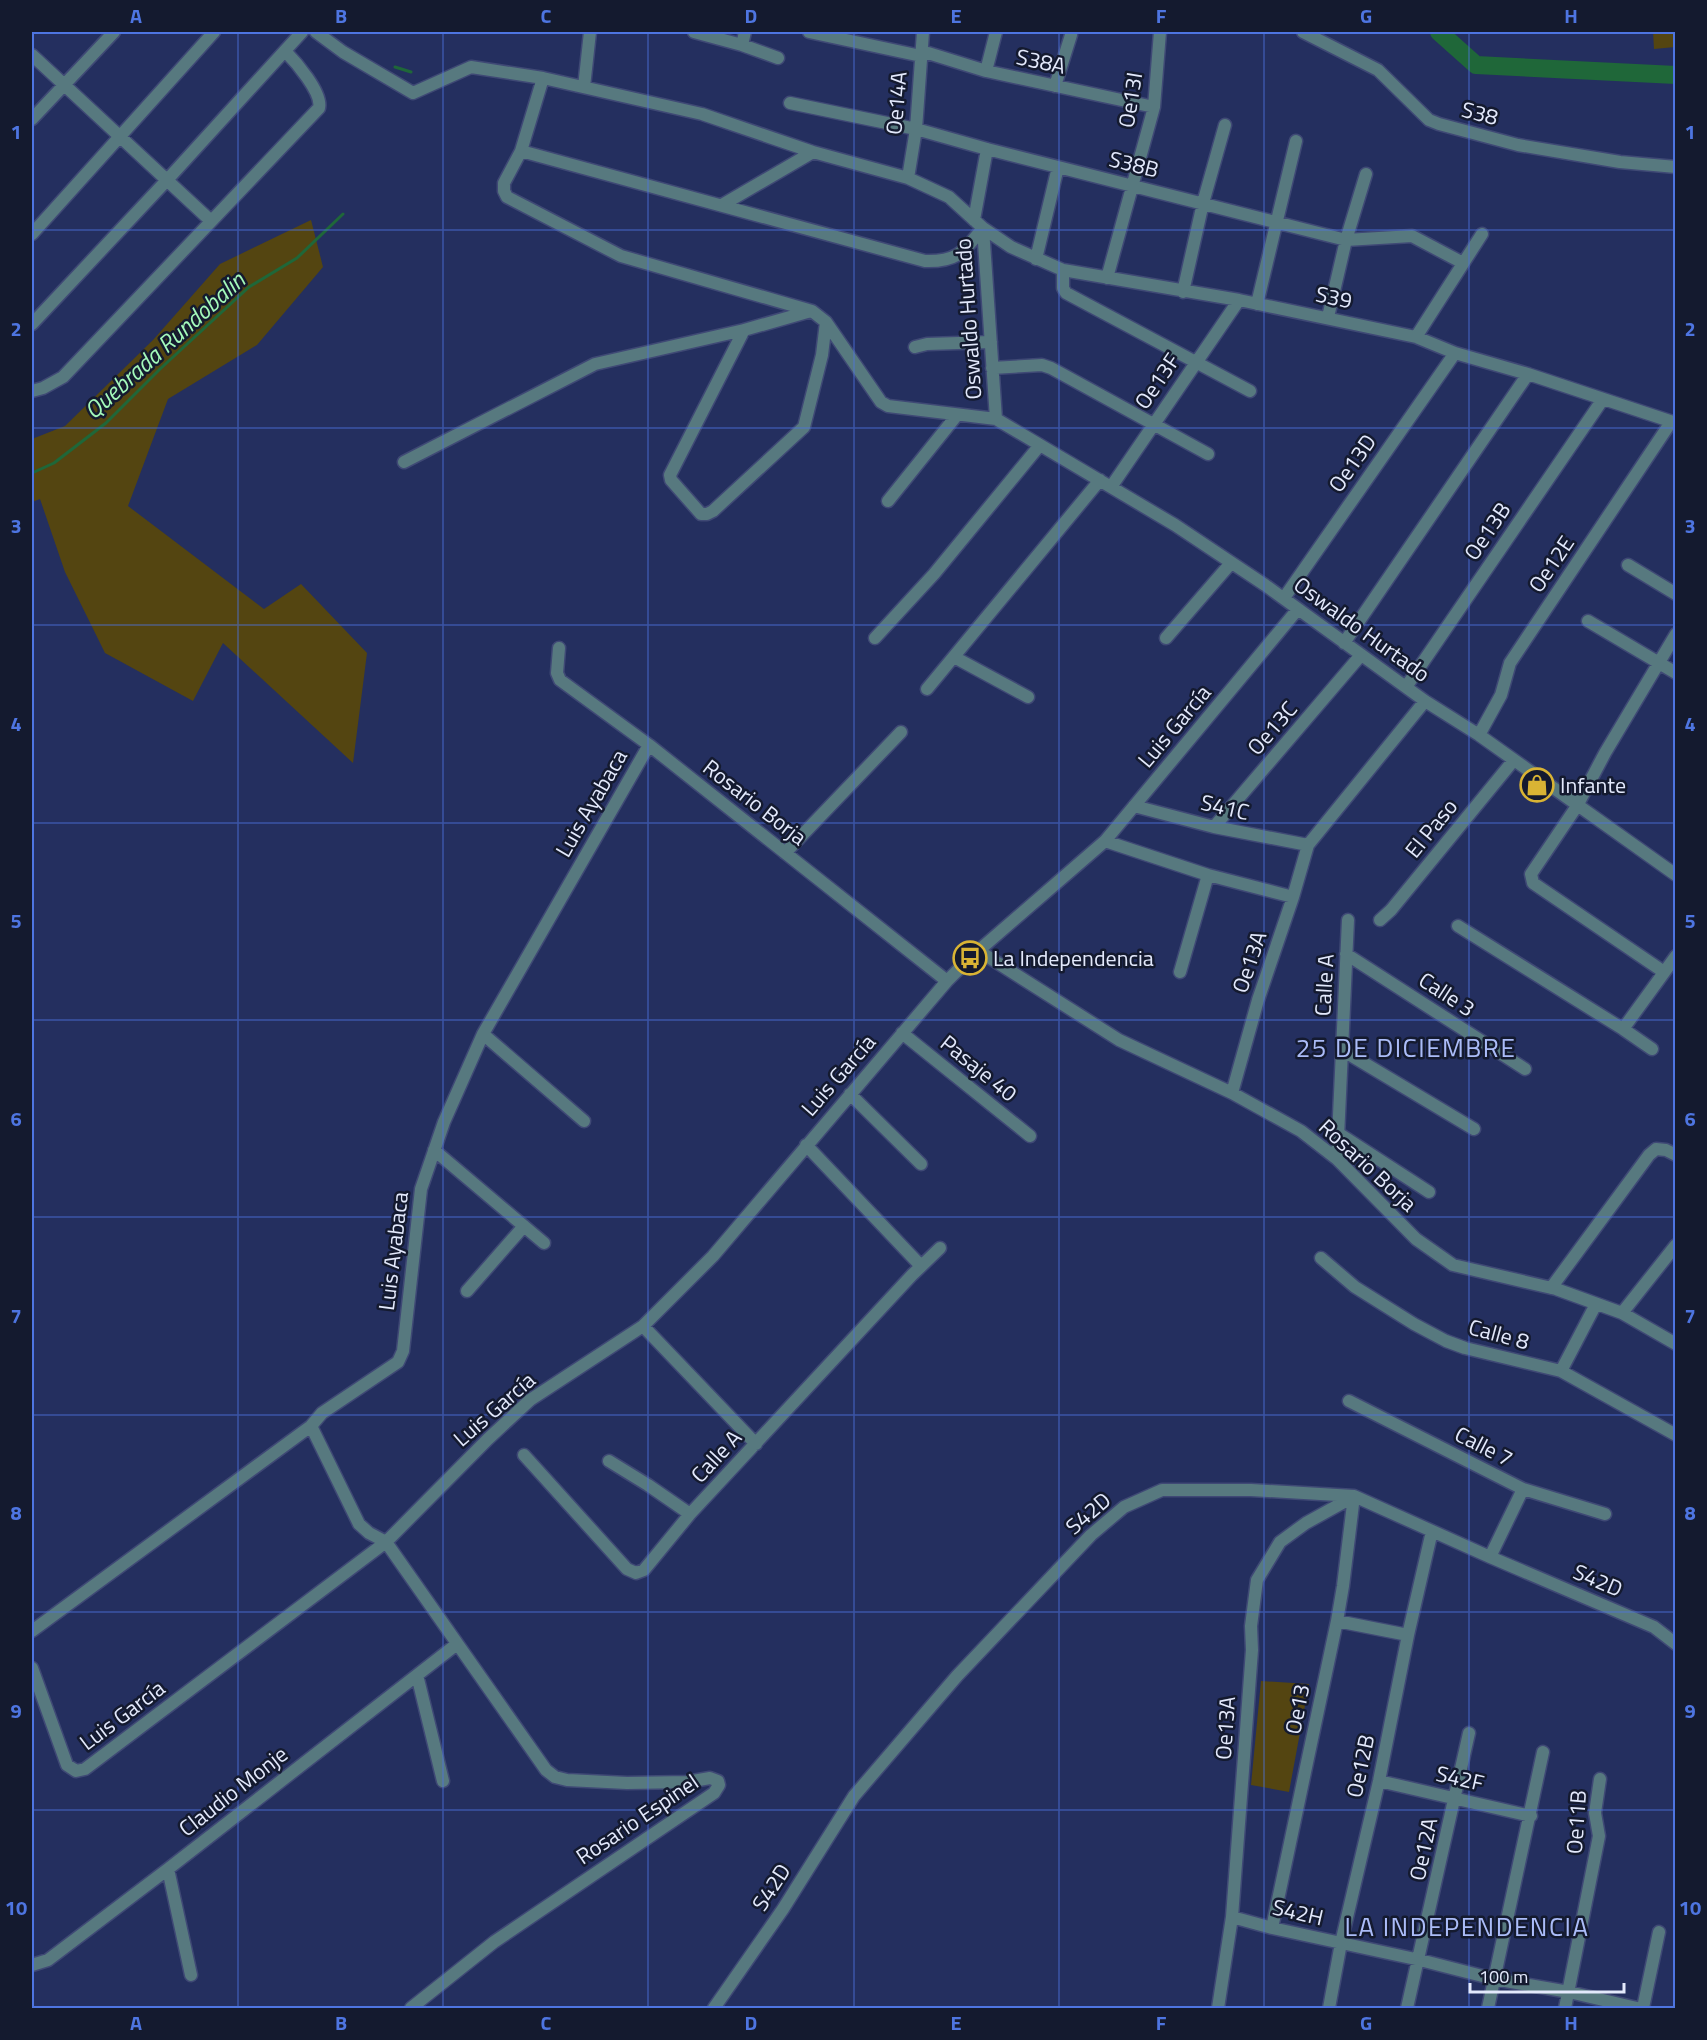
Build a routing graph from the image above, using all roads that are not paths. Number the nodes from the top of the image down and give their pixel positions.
1 (114, 32) edge
2 (214, 32) edge
3 (302, 32) edge
4 (316, 32) edge
5 (590, 32) edge
6 (694, 32) edge
7 (745, 32) edge
8 (809, 32) edge
9 (923, 32) edge
10 (996, 32) edge
11 (1160, 32) edge
12 (1303, 32) edge
13 (1071, 35) dead end
14 (742, 45) junction
15 (285, 51) junction
16 (32, 55) edge
17 (921, 56) junction
18 (778, 58) dead end
19 (986, 71) junction
20 (543, 78) junction
21 (63, 86) junction
22 (1055, 86) junction
23 (584, 87) junction
24 (790, 103) dead end
25 (1154, 107) junction
26 (32, 119) edge
27 (1225, 125) dead end
28 (916, 129) junction
29 (121, 137) junction
30 (1296, 141) dead end
31 (987, 149) junction
32 (521, 151) junction
33 (813, 152) junction
34 (1058, 167) junction
35 (1676, 167) edge
36 (1366, 174) dead end
37 (908, 178) junction
38 (168, 179) junction
39 (1134, 185) junction
40 (1203, 203) junction
41 (722, 205) junction
42 (211, 221) junction
43 (1276, 222) junction
44 (979, 224) junction
45 (32, 234) edge
46 (1482, 234) dead end
47 (1346, 240) junction
48 (1036, 259) junction
49 (1463, 263) junction
50 (1062, 270) junction
51 (1107, 278) junction
52 (1183, 292) junction
53 (1239, 300) junction
54 (1257, 304) junction
55 (812, 311) junction
56 (1328, 317) junction
57 (826, 322) junction
58 (32, 324) edge
59 (744, 330) junction
60 (1416, 337) junction
61 (991, 342) junction
62 (915, 347) dead end
63 (1455, 353) junction
64 (1196, 362) junction
65 (992, 368) junction
66 (1528, 374) junction
67 (32, 391) edge
68 (1250, 391) dead end
69 (1603, 399) junction
70 (957, 415) junction
71 (996, 419) junction
72 (1673, 422) edge
73 (1152, 425) junction
74 (1040, 445) junction
75 (1208, 454) dead end
76 (404, 462) dead end
77 (1105, 484) junction
78 (888, 501) dead end
79 (1232, 563) junction
80 (1628, 565) dead end
81 (1676, 594) edge
82 (1284, 598) junction
83 (1298, 609) junction
84 (1588, 621) dead end
85 (1676, 634) edge
86 (875, 638) dead end
87 (1166, 638) dead end
88 (1344, 643) junction
89 (559, 648) dead end
90 (1361, 655) junction
91 (954, 657) junction
92 (1658, 663) junction
93 (1676, 673) edge
94 (1406, 687) junction
95 (927, 689) dead end
96 (1028, 697) dead end
97 (1425, 701) junction
98 (902, 732) dead end
99 (1479, 735) junction
100 (649, 745) junction
101 (1513, 761) junction
102 (1134, 806) junction
103 (1577, 806) junction
104 (1214, 827) junction
105 (1105, 841) junction
106 (1308, 845) junction
107 (785, 853) junction
108 (1208, 875) junction
109 (1676, 876) edge
110 (1293, 897) junction
111 (1348, 920) dead end
112 (1380, 920) dead end
113 (1458, 926) dead end
114 (979, 951) junction
115 (1346, 954) junction
116 (1676, 956) edge
117 (1179, 972) dead end
118 (1664, 972) junction
119 (947, 981) junction
120 (1623, 1029) junction
121 (902, 1033) junction
122 (483, 1034) junction
123 (1342, 1050) junction
124 (1652, 1050) dead end
125 (1525, 1069) dead end
126 (1232, 1093) junction
127 (850, 1094) junction
128 (584, 1121) dead end
129 (1474, 1129) dead end
130 (1338, 1133) junction
131 (1030, 1137) dead end
132 (806, 1145) junction
133 (434, 1150) junction
134 (1676, 1155) edge
135 (1337, 1159) junction
136 (921, 1164) dead end
137 (1429, 1192) dead end
138 (524, 1226) junction
139 (543, 1243) dead end
140 (1676, 1245) edge
141 (940, 1248) dead end
142 (1321, 1257) dead end
143 (921, 1266) junction
144 (1551, 1288) junction
145 (467, 1291) dead end
146 (1596, 1304) junction
147 (1622, 1312) junction
148 (643, 1326) junction
149 (1676, 1344) edge
150 (1561, 1371) junction
151 (1349, 1401) dead end
152 (311, 1426) junction
153 (1676, 1435) edge
154 (756, 1444) junction
155 (524, 1455) dead end
156 (609, 1461) dead end
157 (1523, 1489) junction
158 (1354, 1496) junction
159 (690, 1514) junction
160 (1605, 1514) dead end
161 (1432, 1531) junction
162 (386, 1542) junction
163 (1490, 1557) junction
164 (1337, 1621) junction
165 (32, 1630) edge
166 (1408, 1635) junction
167 (457, 1644) junction
168 (1676, 1644) edge
169 (32, 1668) edge
170 (417, 1675) junction
171 (1469, 1732) dead end
172 (1544, 1752) dead end
173 (1600, 1779) dead end
174 (443, 1781) dead end
175 (1379, 1781) junction
176 (1455, 1799) junction
177 (1531, 1816) junction
178 (168, 1869) junction
179 (1232, 1917) junction
180 (1272, 1928) junction
181 (1659, 1932) dead end
182 (1341, 1943) junction
183 (1420, 1960) junction
184 (32, 1965) edge
185 (191, 1975) dead end
186 (1494, 1979) junction
187 (1569, 1992) junction
188 (411, 2008) edge
189 (714, 2008) edge
190 (1218, 2008) edge
191 (1329, 2008) edge
192 (1407, 2008) edge
193 (1488, 2008) edge
194 (1565, 2008) edge
195 (1637, 2008) edge
196 (1643, 2008) edge

1 - 21 street
2 - 29 street
3 - 15 street
4 - 20 street, Oswaldo Hurtado
5 - 23 street
6 - 14 street
7 - 14 street
8 - 17 street
9 - 17 street, Oe14A
10 - 19 street
11 - 25 street, Oe13I
12 - 35 street, S38
13 - 22 street
14 - 18 street
15 - 38 street
15 - 42 street
16 - 21 street
17 - 19 street, S38A
17 - 28 street, Oe14A
19 - 22 street, S38A
20 - 23 street, Oswaldo Hurtado
20 - 32 street
21 - 26 street
21 - 29 street
22 - 25 street, S38A
23 - 33 street, Oswaldo Hurtado
24 - 28 street, S38B
25 - 39 street, Oe13I
27 - 40 street
28 - 31 street, S38B
28 - 37 street, Oe14A
29 - 38 street
29 - 45 street
30 - 43 street
31 - 34 street, S38B
31 - 44 street
32 - 41 street
32 - 55 street
33 - 37 street, Oswaldo Hurtado
33 - 41 street
34 - 39 street, S38B
34 - 48 street
36 - 47 street
37 - 44 street, Oswaldo Hurtado
38 - 42 street
38 - 58 street
39 - 40 street, S38B
39 - 51 street, Oe13I
40 - 43 street, S38B
40 - 52 street
41 - 44 street
42 - 67 street
43 - 47 street, S38B
43 - 54 street
44 - 48 street, S39
44 - 61 street, Oswaldo Hurtado
46 - 49 street
47 - 49 street, S38B
47 - 56 street
48 - 50 street, S39
49 - 60 street
50 - 51 street, S39
50 - 64 street
51 - 52 street, S39
52 - 53 street, S39
53 - 54 street, S39
53 - 64 street, Oe13F
54 - 56 street, S39
55 - 57 street
55 - 59 street
56 - 60 street, S39
57 - 59 street
57 - 70 street
59 - 76 street
60 - 63 street, S39
61 - 62 street
61 - 65 street, Oswaldo Hurtado
63 - 66 street, S39
63 - 82 street, Oe13D
64 - 68 street
64 - 73 street, Oe13F
65 - 71 street, Oswaldo Hurtado
65 - 73 street
66 - 69 street, S39
66 - 88 street
69 - 72 street, S39
69 - 94 street, Oe13B
70 - 71 street
70 - 78 street
71 - 74 street, Oswaldo Hurtado
72 - 99 street, Oe12E
73 - 75 street
73 - 77 street, Oe13F
74 - 77 street, Oswaldo Hurtado
74 - 86 street
77 - 79 street, Oswaldo Hurtado
77 - 91 street, Oe13F
79 - 82 street, Oswaldo Hurtado
79 - 87 street
80 - 81 street
82 - 83 street, Oswaldo Hurtado
83 - 88 street, Oswaldo Hurtado
83 - 102 street, Luis García
84 - 92 street
85 - 92 street
88 - 90 street, Oswaldo Hurtado
89 - 100 street, Rosario Borja
90 - 94 street, Oswaldo Hurtado
90 - 104 street, Oe13C
91 - 95 street, Oe13F
91 - 96 street
92 - 93 street
92 - 103 street
94 - 97 street, Oswaldo Hurtado
97 - 99 street, Oswaldo Hurtado
97 - 106 street
98 - 107 street
99 - 101 street, Oswaldo Hurtado
100 - 107 street, Rosario Borja
100 - 122 street, Luis Ayabaca
101 - 103 street, Oswaldo Hurtado
101 - 112 street, El Paso
102 - 104 street, S41C
102 - 105 street, Luis García
103 - 109 street, Oswaldo Hurtado
103 - 118 street
104 - 106 street, S41C
105 - 108 street
105 - 114 street, Luis García
106 - 110 street, Oe13A
107 - 119 street, Rosario Borja
108 - 110 street
108 - 117 street
110 - 126 street, Oe13A
111 - 115 street, Calle A
113 - 120 street
114 - 119 street, Luis García
114 - 126 street, Rosario Borja
115 - 123 street, Calle A
115 - 125 street, Calle 3
116 - 118 street
118 - 120 street
119 - 121 street, Luis García
120 - 124 street
121 - 127 street, Luis García
121 - 131 street, Pasaje 40
122 - 128 street
122 - 133 street, Luis Ayabaca
123 - 129 street
123 - 130 street, Calle A
126 - 135 street, Rosario Borja
127 - 132 street, Luis García
127 - 136 street
130 - 135 street, Calle A
130 - 137 street
132 - 143 street
132 - 148 street, Luis García
133 - 138 street
133 - 152 street, Luis Ayabaca
134 - 144 street
135 - 144 street, Rosario Borja
138 - 139 street
138 - 145 street
140 - 147 street
141 - 143 street, Calle A
142 - 150 street, Calle 8
143 - 154 street, Calle A
144 - 146 street, Rosario Borja
146 - 147 street, Rosario Borja
146 - 150 street
147 - 149 street, Rosario Borja
148 - 154 street
148 - 162 street, Luis García
150 - 153 street, Calle 8
151 - 157 street, Calle 7
152 - 162 street
152 - 165 street, Luis Ayabaca
154 - 159 street, Calle A
155 - 159 street, Calle A
156 - 159 street
157 - 160 street, Calle 7
157 - 163 street
158 - 161 street, S42D
158 - 164 street, Oe13
158 - 179 street, Oe13A
158 - 189 street, S42D
161 - 163 street, S42D
161 - 166 street, Oe12B
162 - 167 street, Rosario Espinel
162 - 169 street, Luis García
163 - 168 street, S42D
164 - 166 street
164 - 180 street, Oe13
166 - 175 street, Oe12B
167 - 170 street, Claudio Monje
167 - 188 street, Rosario Espinel
170 - 174 street
170 - 178 street, Claudio Monje
171 - 176 street, Oe12A
172 - 177 street
173 - 187 street, Oe11B
175 - 176 street, S42F
175 - 182 street, Oe12B
176 - 177 street, S42F
176 - 183 street, Oe12A
177 - 186 street
178 - 184 street, Claudio Monje
178 - 185 street
179 - 180 street, S42H
179 - 190 street, Oe13A
180 - 182 street, S42H
181 - 196 street
182 - 183 street, S42H
182 - 191 street, Oe12B
183 - 186 street, S42H
183 - 192 street, Oe12A
186 - 187 street, S42H
186 - 193 street
187 - 194 street, Oe11B
187 - 195 street, S42H

